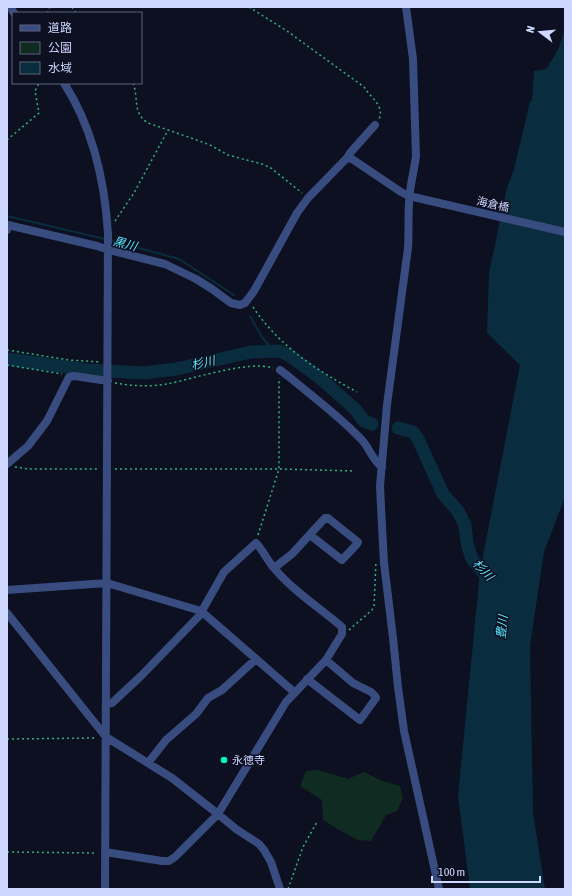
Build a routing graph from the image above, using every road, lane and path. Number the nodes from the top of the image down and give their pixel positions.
1 (249, 7) edge
2 (406, 7) edge
3 (39, 84) edge
4 (64, 84) edge
5 (133, 84) edge
6 (375, 125) joint
7 (168, 130) junction
8 (7, 140) edge
9 (347, 158) junction
10 (413, 197) junction
11 (308, 198) junction
12 (107, 222) junction
13 (7, 230) edge
14 (565, 232) edge
15 (109, 248) junction
16 (248, 300) junction
17 (7, 350) edge
18 (108, 362) junction
19 (7, 365) edge
20 (280, 370) junction
21 (69, 377) junction
22 (108, 379) junction
23 (357, 392) dead end
24 (8, 461) edge
25 (382, 467) junction
26 (108, 469) junction
27 (279, 469) junction
28 (355, 472) dead end
29 (310, 535) junction
30 (256, 543) junction
31 (376, 556) dead end
32 (274, 568) junction
33 (107, 583) junction
34 (7, 590) edge
35 (201, 611) junction
36 (7, 613) edge
37 (343, 631) junction
38 (256, 659) junction
39 (326, 660) junction
40 (307, 679) junction
41 (294, 692) junction
42 (106, 704) junction
43 (106, 737) junction
44 (7, 739) edge
45 (148, 763) junction
46 (218, 814) junction
47 (317, 822) dead end
48 (7, 852) edge
49 (105, 852) junction
50 (105, 889) edge
51 (280, 889) edge
52 (288, 889) edge
53 (439, 889) edge

1 - 6 path
2 - 10 street
3 - 8 path
4 - 12 street
5 - 7 path
6 - 9 street
7 - 11 path
7 - 12 path
9 - 10 street, 海倉橋
9 - 11 street
10 - 14 street, 海倉橋
10 - 25 street
11 - 16 street
12 - 15 street
13 - 15 street
15 - 16 street
15 - 18 street
16 - 23 path
17 - 18 path
18 - 22 street
19 - 21 path
20 - 22 path
20 - 25 street
20 - 27 path
21 - 22 street
21 - 24 street
22 - 26 street
24 - 26 path
25 - 53 street
26 - 27 path
26 - 33 street
27 - 28 path
27 - 30 path
29 - 29 street
29 - 32 street
30 - 32 street
30 - 35 street
31 - 37 path
32 - 37 street
33 - 34 street
33 - 35 street
33 - 42 street
35 - 38 street
35 - 42 street
36 - 43 street
37 - 39 street
38 - 41 street
38 - 45 street
39 - 40 street
39 - 40 street
40 - 41 street
41 - 46 street
42 - 43 street
43 - 44 path
43 - 45 street
43 - 49 street
45 - 46 street
46 - 49 street
46 - 51 street
47 - 52 path
48 - 49 path
49 - 50 street

